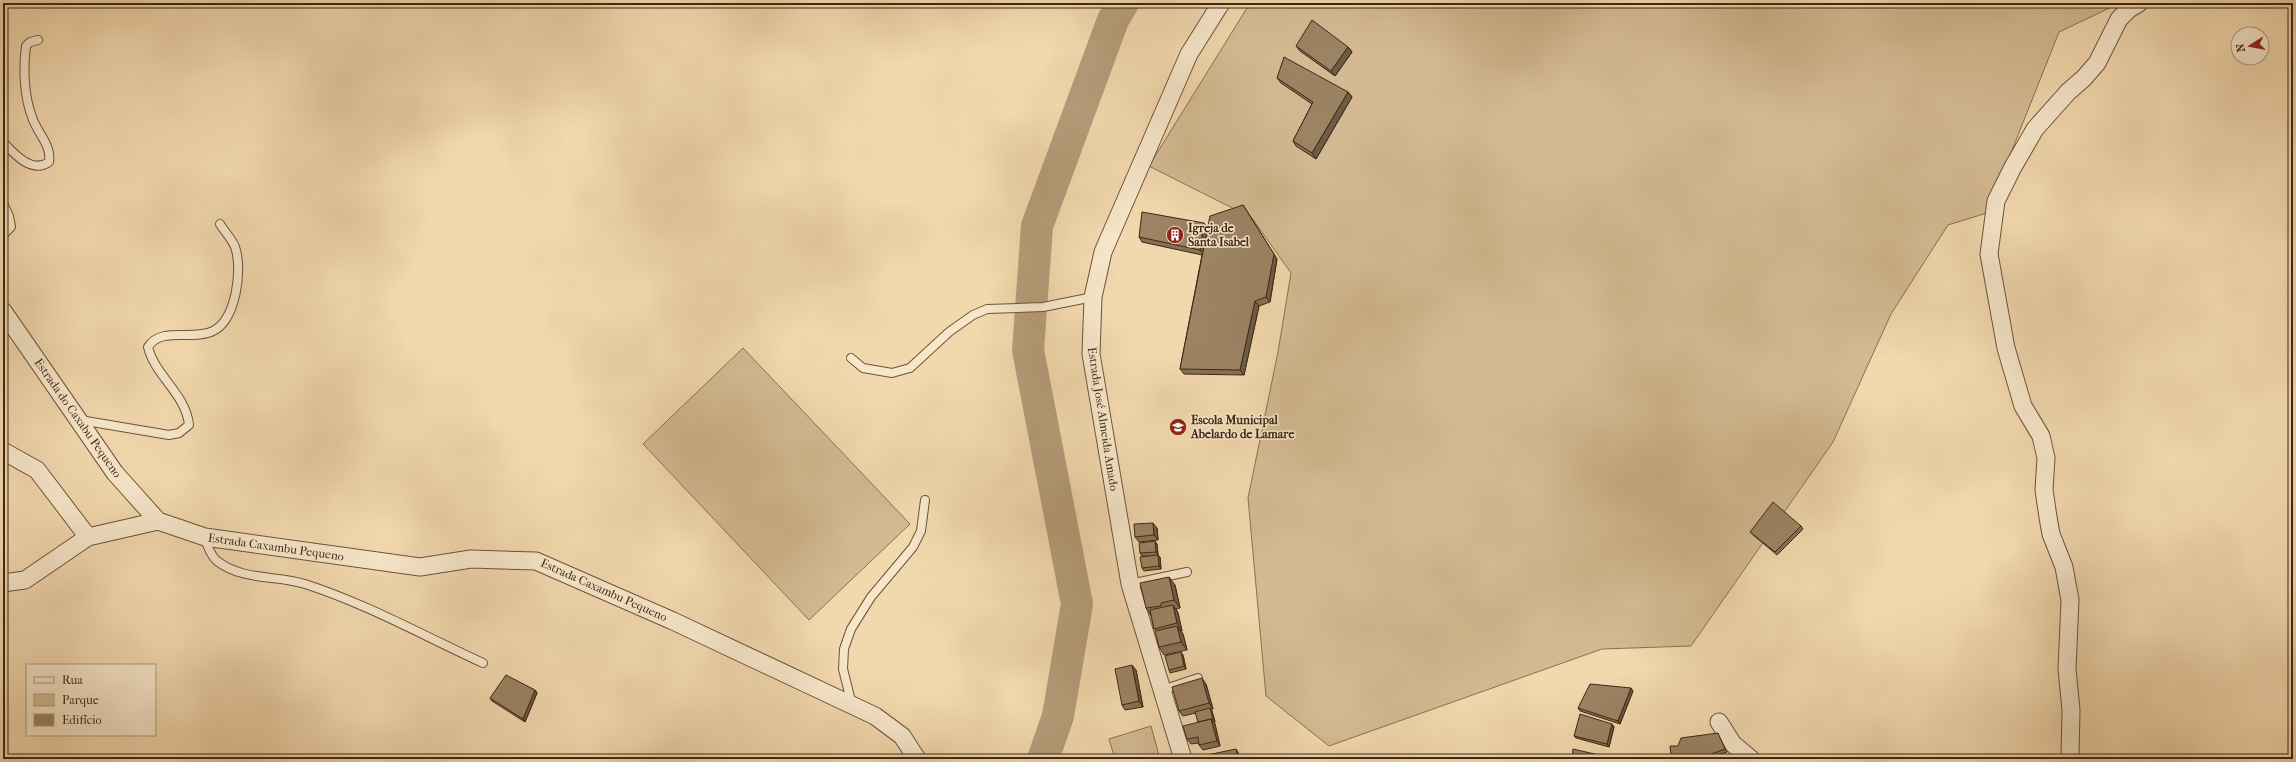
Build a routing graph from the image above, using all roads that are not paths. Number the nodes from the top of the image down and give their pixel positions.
1 (1221, 3) edge
2 (2139, 3) edge
3 (38, 40) dead end
4 (3, 142) edge
5 (3, 203) edge
6 (220, 224) dead end
7 (3, 235) edge
8 (1093, 297) junction
9 (3, 311) edge
10 (851, 358) dead end
11 (79, 420) junction
12 (3, 451) edge
13 (925, 500) dead end
14 (158, 521) junction
15 (88, 537) junction
16 (205, 537) junction
17 (1187, 572) dead end
18 (3, 583) edge
19 (1130, 584) junction
20 (483, 663) dead end
21 (1198, 678) edge
22 (1162, 690) junction
23 (852, 706) junction
24 (1720, 722) dead end
25 (917, 759) edge
26 (1183, 759) edge
27 (1751, 759) edge
28 (2070, 759) edge

1 - 8 street, Estrada José Almeida Amado
2 - 28 street
3 - 4 lane
5 - 7 lane
6 - 11 lane
8 - 10 lane
8 - 19 street, Estrada José Almeida Amado
9 - 11 street, Estrada do Caxabu Pequeno
11 - 14 street, Estrada do Caxabu Pequeno
12 - 15 street
13 - 23 lane
14 - 15 street
14 - 16 street, Estrada Caxambu Pequeno
15 - 18 street
16 - 20 lane
16 - 23 street, Estrada Caxambu Pequeno
17 - 19 lane
19 - 22 street, Estrada José Almeida Amado
21 - 22 lane
22 - 26 street, Estrada José Almeida Amado
23 - 25 street, Estrada Caxambu Pequeno
24 - 27 street

